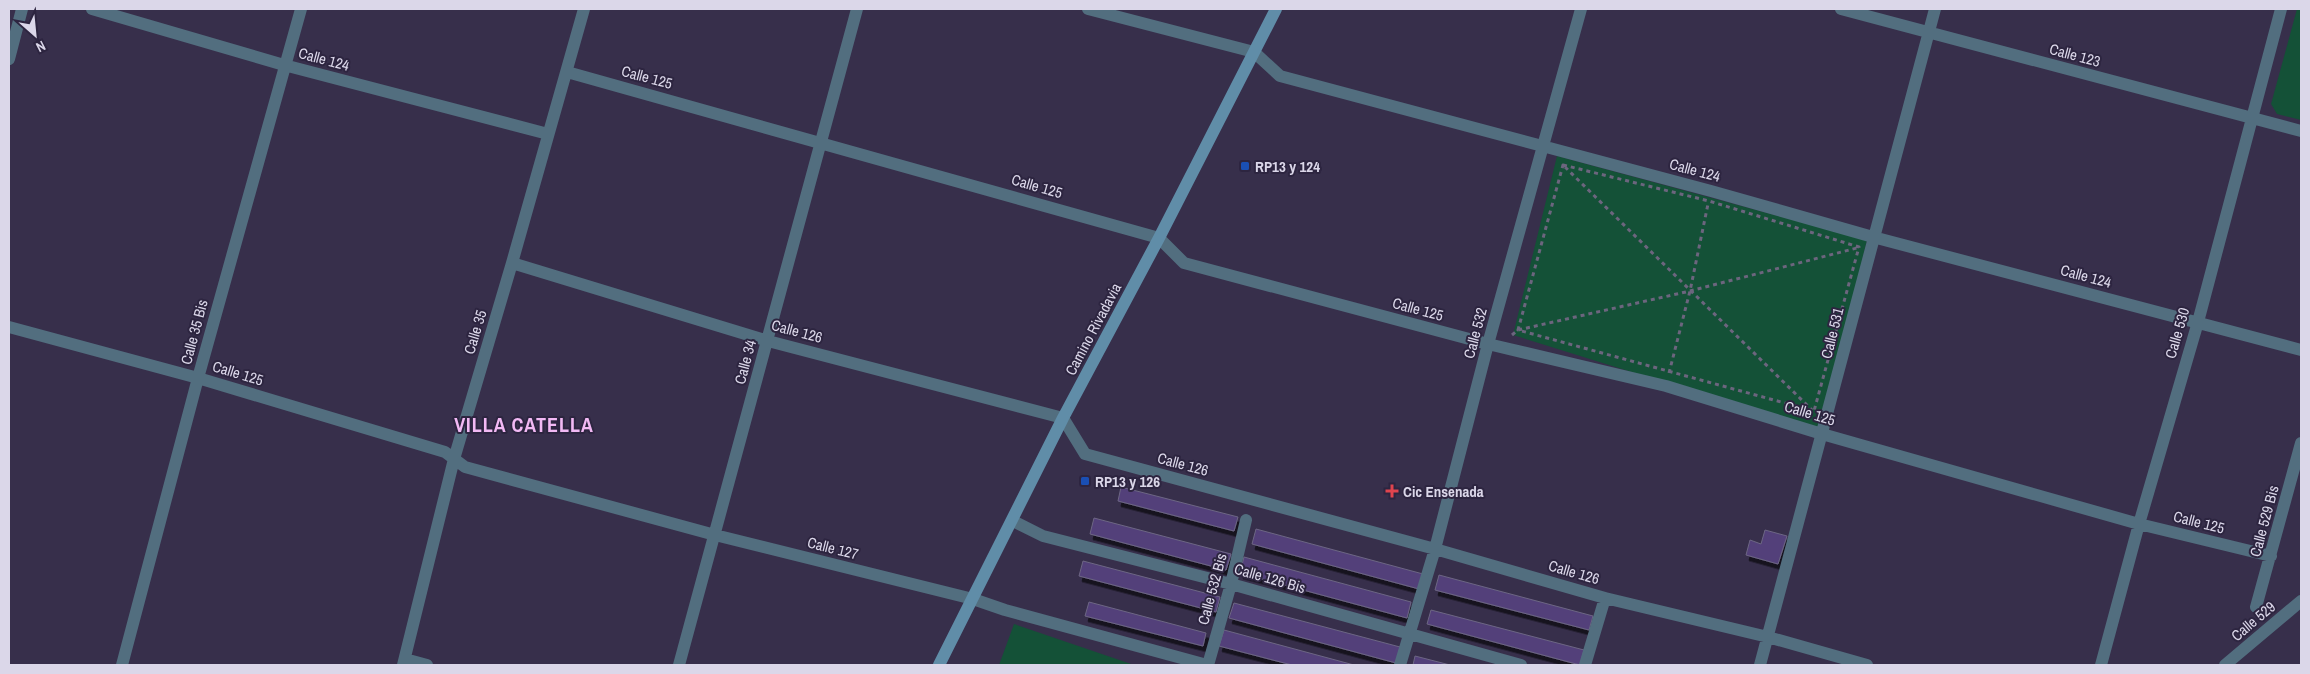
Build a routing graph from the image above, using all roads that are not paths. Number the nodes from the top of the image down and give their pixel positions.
1 (22, 9) edge
2 (92, 9) edge
3 (300, 9) edge
4 (584, 9) edge
5 (857, 9) edge
6 (1088, 9) edge
7 (1276, 9) edge
8 (1582, 9) edge
9 (1840, 9) edge
10 (1935, 9) edge
11 (2281, 9) edge
12 (1928, 32) junction
13 (1254, 52) junction
14 (9, 59) edge
15 (284, 65) junction
16 (567, 72) junction
17 (2252, 119) junction
18 (2301, 131) edge
19 (548, 134) junction
20 (822, 142) junction
21 (1543, 147) junction
22 (1873, 237) junction
23 (1159, 238) junction
24 (512, 263) junction
25 (2198, 322) junction
26 (9, 327) edge
27 (768, 341) junction
28 (1488, 344) junction
29 (2301, 350) edge
30 (198, 378) junction
31 (1063, 418) junction
32 (1822, 434) junction
33 (2301, 443) edge
34 (454, 459) junction
35 (1246, 520) dead end
36 (1012, 521) junction
37 (2139, 524) junction
38 (715, 535) junction
39 (1435, 549) junction
40 (2271, 556) junction
41 (1231, 584) junction
42 (973, 598) junction
43 (1605, 598) junction
44 (2301, 601) edge
45 (2256, 607) dead end
46 (1409, 634) junction
47 (1768, 637) junction
48 (404, 662) edge
49 (122, 665) edge
50 (427, 665) edge
51 (679, 665) edge
52 (938, 665) edge
53 (1207, 665) edge
54 (1400, 665) edge
55 (1521, 665) edge
56 (1585, 665) edge
57 (1760, 665) edge
58 (1867, 665) edge
59 (2101, 665) edge
60 (2225, 665) edge

1 - 14 street
2 - 15 street, Calle 124
3 - 15 street, Calle 35 Bis
4 - 16 street, Calle 35
5 - 20 street, Calle 34
6 - 13 street, Calle 124
7 - 13 main road, Camino Rivadavia
8 - 21 street, Calle 532
9 - 12 street, Calle 123
10 - 12 street, Calle 531
11 - 17 street, Calle 530
12 - 17 street, Calle 123
12 - 22 street, Calle 531
13 - 21 street, Calle 124
13 - 23 main road, Camino Rivadavia
15 - 19 street, Calle 124
15 - 30 street, Calle 35 Bis
16 - 19 street, Calle 35
16 - 20 street, Calle 125
17 - 18 street, Calle 123
17 - 25 street, Calle 530
19 - 24 street, Calle 35
20 - 23 street, Calle 125
20 - 27 street, Calle 34
21 - 22 street, Calle 124
21 - 28 street, Calle 532
22 - 25 street, Calle 124
22 - 32 street, Calle 531
23 - 28 street, Calle 125
23 - 31 main road, Camino Rivadavia
24 - 27 street, Calle 126
24 - 34 street, Calle 35
25 - 29 street, Calle 124
25 - 37 street, Calle 530
26 - 30 street, Calle 125
27 - 31 street, Calle 126
27 - 38 street, Calle 34
28 - 32 street, Calle 125
28 - 39 street, Calle 532
30 - 34 street, Calle 125
30 - 49 street, Calle 35 Bis
31 - 36 main road, Camino Rivadavia
31 - 39 street, Calle 126
32 - 37 street, Calle 125
32 - 47 street, Calle 531
33 - 40 street, Calle 529 Bis
34 - 38 street, Calle 127
34 - 48 street, Calle 35
35 - 41 street, Calle 532 Bis
36 - 41 street, Calle 126 Bis
36 - 42 main road, Camino Rivadavia
37 - 40 street, Calle 125
37 - 59 street, Calle 530
38 - 42 street, Calle 127
38 - 51 street, Calle 34
39 - 43 street, Calle 126
39 - 46 street, Calle 532
40 - 45 street, Calle 529 Bis
41 - 46 street, Calle 126 Bis
41 - 53 street, Calle 532 Bis
42 - 52 main road, Camino Rivadavia
42 - 53 street, Calle 127
43 - 47 street, Calle 126
43 - 56 street
44 - 60 street, Calle 529
46 - 54 street, Calle 532
46 - 55 street, Calle 126 Bis
47 - 57 street, Calle 531
47 - 58 street, Calle 126
48 - 50 street

